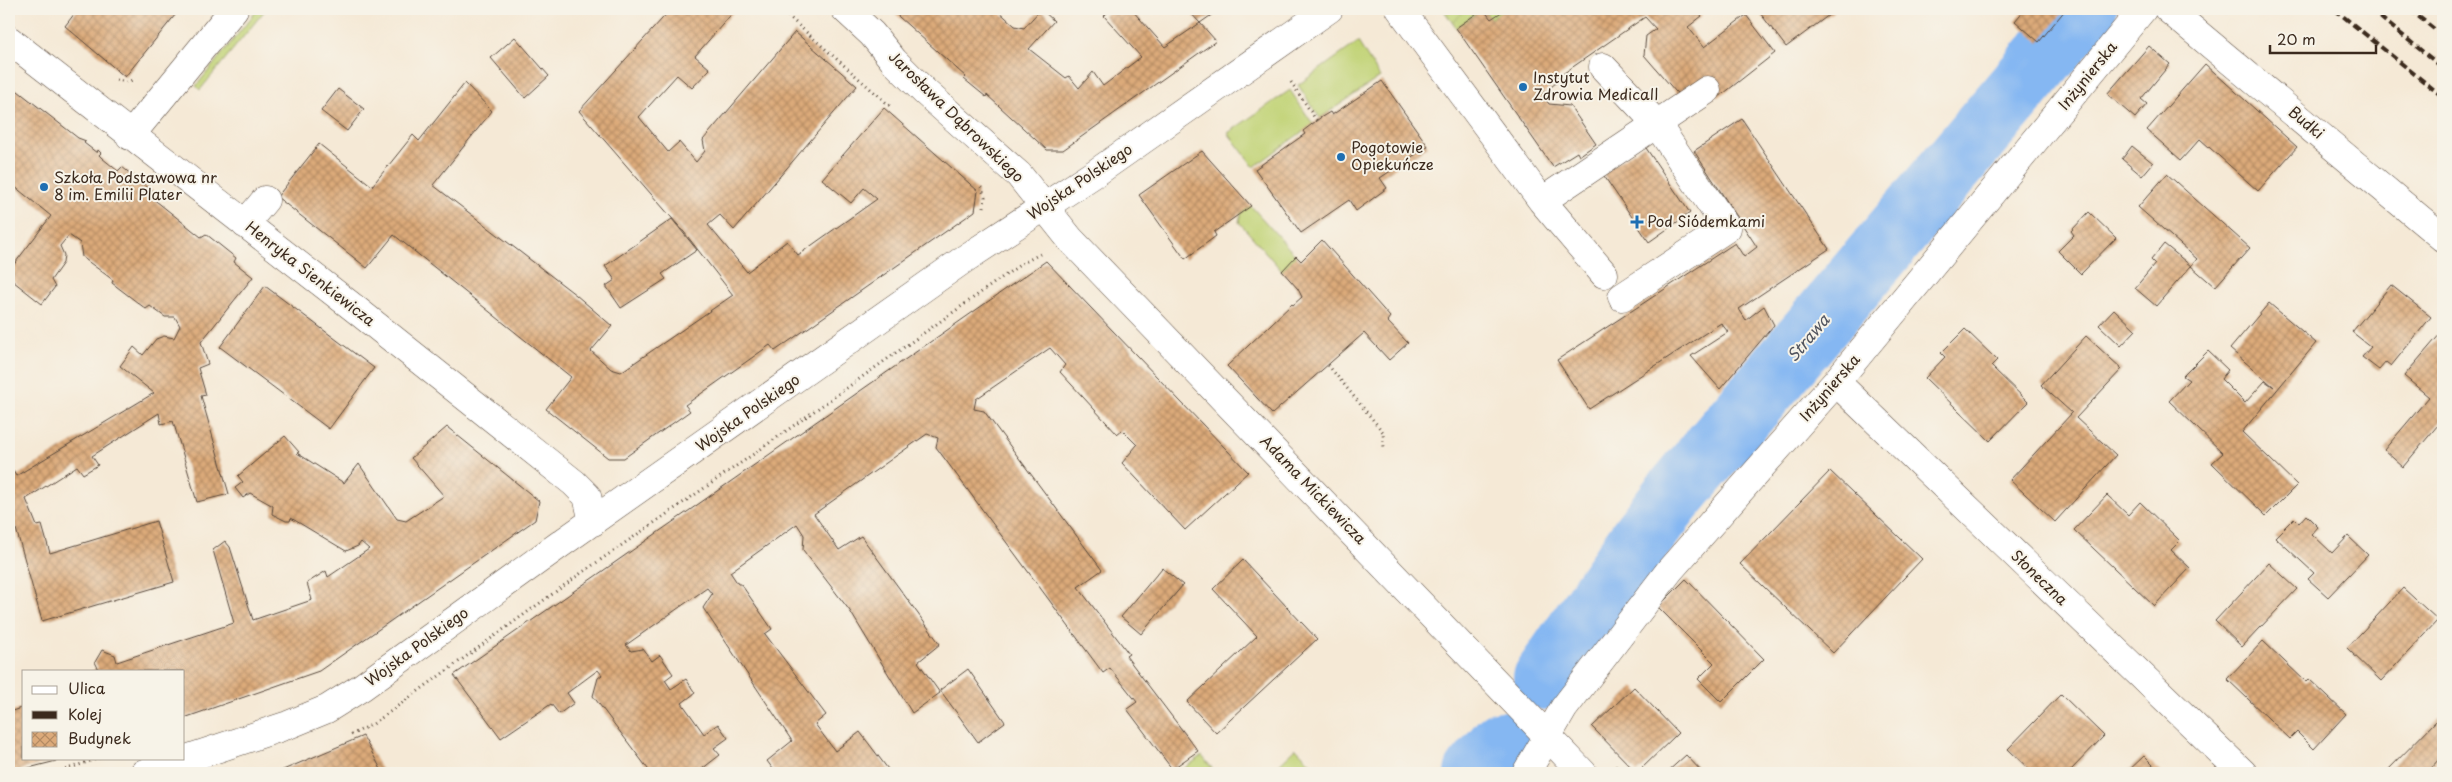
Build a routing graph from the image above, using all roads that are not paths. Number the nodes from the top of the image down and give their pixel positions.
1 (234, 9) edge
2 (845, 9) edge
3 (1329, 9) edge
4 (1400, 9) edge
5 (2143, 9) edge
6 (2168, 9) edge
7 (9, 40) edge
8 (1602, 67) dead end
9 (1707, 90) dead end
10 (1656, 123) junction
11 (130, 136) junction
12 (265, 200) dead end
13 (1542, 201) junction
14 (1044, 207) junction
15 (245, 224) junction
16 (2443, 238) edge
17 (1604, 274) dead end
18 (1622, 297) dead end
19 (1836, 382) junction
20 (593, 522) junction
21 (1542, 730) junction
22 (185, 759) edge
23 (183, 760) edge
24 (144, 773) edge
25 (1526, 773) edge
26 (1583, 773) edge
27 (2243, 773) edge

1 - 11 street
2 - 14 street, Jarosława Dąbrowskiego
3 - 14 street, Wojska Polskiego
4 - 13 street
5 - 19 street, Inżynierska
6 - 16 street, Budki
7 - 11 street, Henryka Sienkiewicza
8 - 10 street
9 - 10 street
10 - 13 street
10 - 18 street
11 - 15 street, Henryka Sienkiewicza
12 - 15 street
13 - 17 street
14 - 20 street, Wojska Polskiego
14 - 21 street, Adama Mickiewicza
15 - 20 street, Henryka Sienkiewicza
19 - 21 street, Inżynierska
19 - 27 street, Słoneczna
20 - 22 street, Wojska Polskiego
21 - 25 street, Inżynierska
21 - 26 street, Adama Mickiewicza
23 - 24 street, Wojska Polskiego

